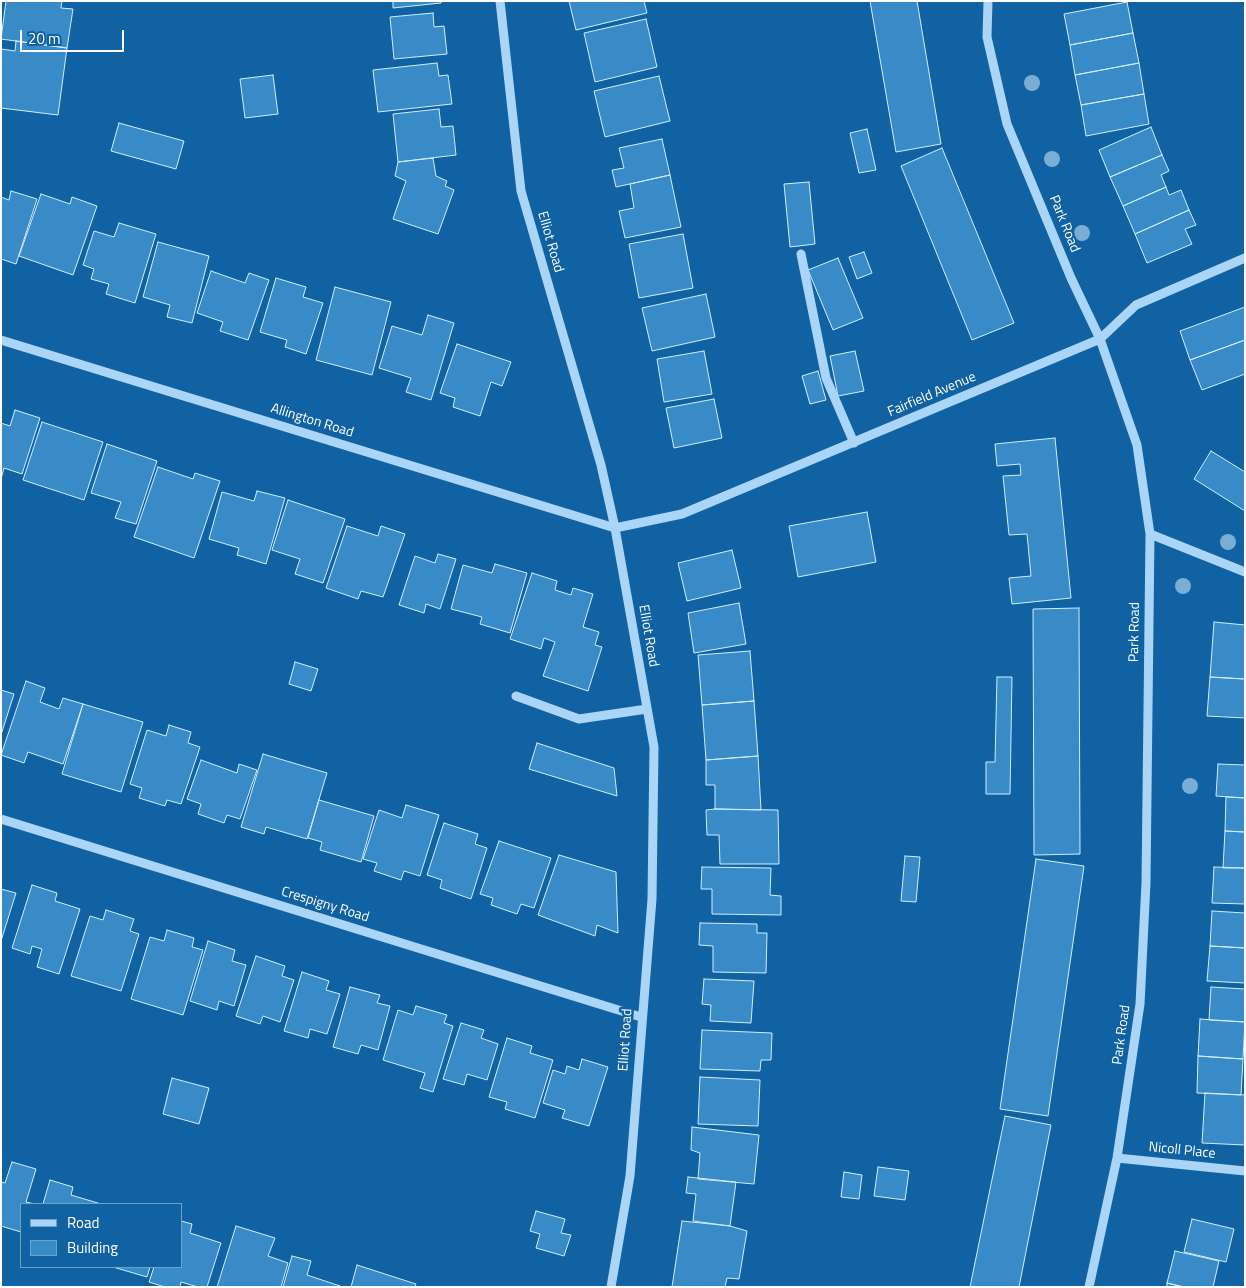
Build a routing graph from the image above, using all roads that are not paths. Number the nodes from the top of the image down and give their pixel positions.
1 (500, 1) edge
2 (988, 1) edge
3 (802, 254) dead end
4 (1245, 258) edge
5 (1100, 339) junction
6 (1, 340) edge
7 (854, 443) junction
8 (615, 528) junction
9 (1150, 534) junction
10 (1245, 572) edge
11 (516, 696) dead end
12 (647, 709) junction
13 (1, 819) edge
14 (641, 1017) junction
15 (1117, 1158) junction
16 (1245, 1171) edge
17 (611, 1287) edge
18 (1089, 1287) edge

1 - 8 street, Elliot Road
2 - 5 street, Park Road
3 - 7 street
4 - 5 street, Fairfield Avenue
5 - 7 street, Fairfield Avenue
5 - 9 street, Park Road
6 - 8 street, Allington Road
7 - 8 street, Fairfield Avenue
8 - 12 street, Elliot Road
9 - 10 street
9 - 15 street, Park Road
11 - 12 street
12 - 14 street, Elliot Road
13 - 14 street, Crespigny Road
14 - 17 street, Elliot Road
15 - 16 street, Nicoll Place
15 - 18 street, Park Road

